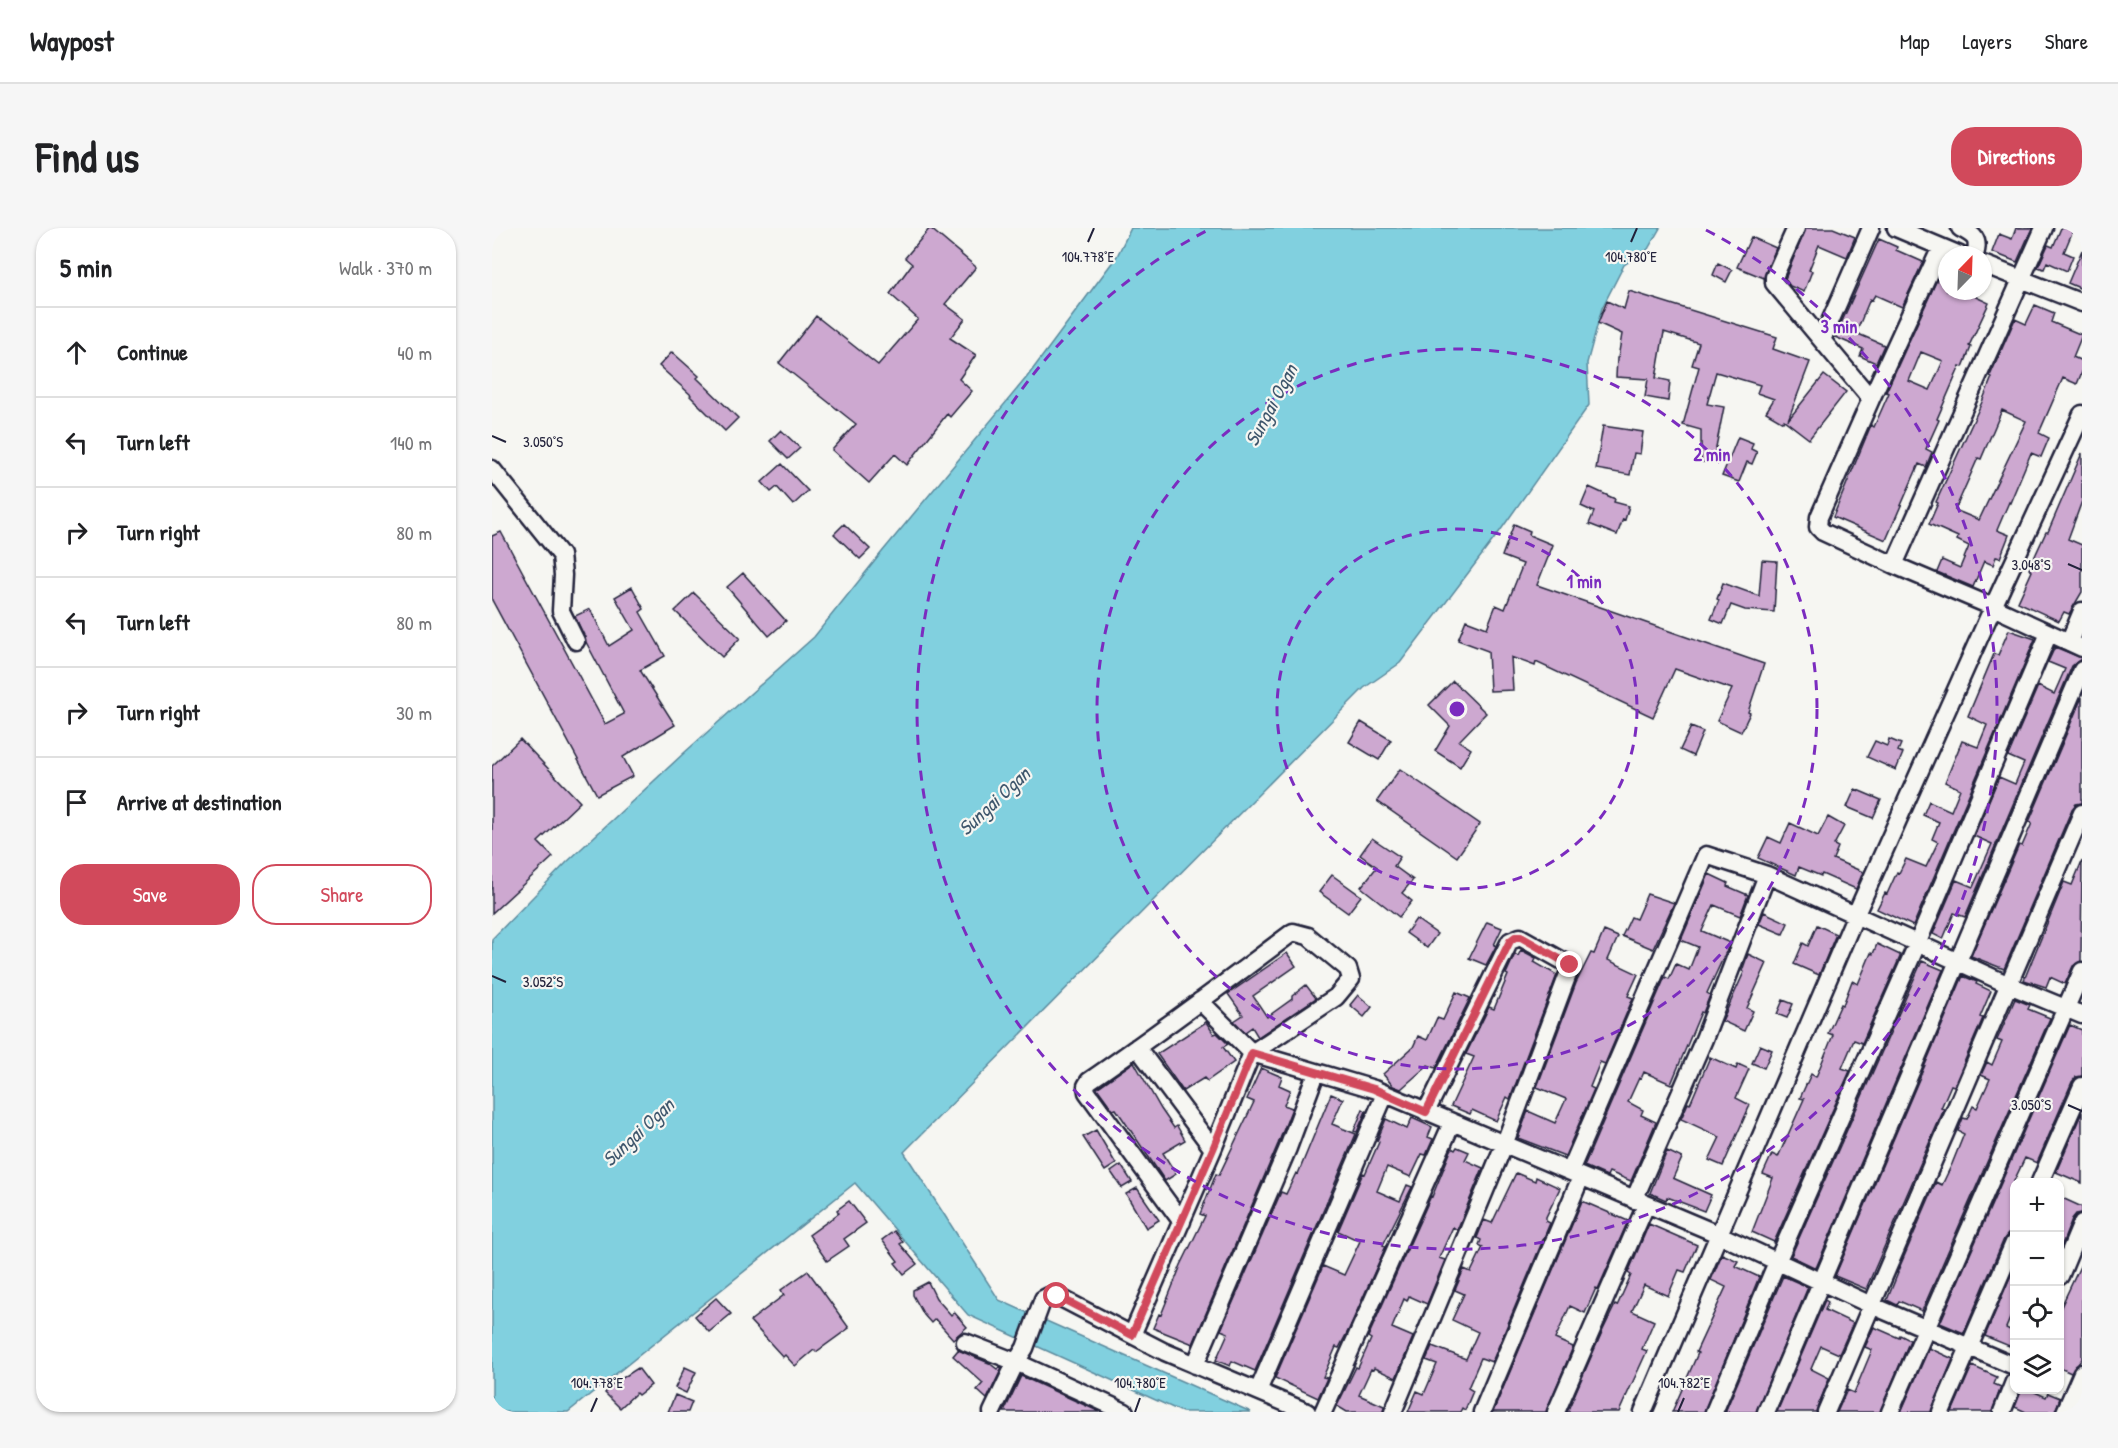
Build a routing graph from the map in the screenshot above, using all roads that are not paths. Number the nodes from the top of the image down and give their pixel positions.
1 (1796, 228) edge
2 (1871, 228) edge
3 (1896, 228) edge
4 (1960, 228) edge
5 (2044, 228) edge
6 (1939, 246) edge
7 (1978, 246) edge
8 (1938, 254) edge
9 (1992, 268) edge
10 (2021, 280) junction
11 (2082, 303) edge
12 (1822, 340) junction
13 (1871, 399) junction
14 (2082, 414) edge
15 (492, 469) edge
16 (1894, 565) junction
17 (1993, 607) junction
18 (2082, 611) edge
19 (2049, 633) junction
20 (576, 641) dead end
21 (2075, 645) edge
22 (2082, 670) edge
23 (2082, 813) edge
24 (1767, 875) junction
25 (1856, 914) junction
26 (1918, 942) junction
27 (1959, 961) junction
28 (2082, 971) edge
29 (2007, 984) junction
30 (1200, 1001) junction
31 (2066, 1008) junction
32 (2082, 1015) edge
33 (1137, 1047) junction
34 (1252, 1053) junction
35 (1316, 1073) junction
36 (2082, 1086) edge
37 (1384, 1094) junction
38 (1426, 1112) junction
39 (1452, 1124) junction
40 (1504, 1145) junction
41 (1213, 1149) junction
42 (1576, 1174) junction
43 (2042, 1178) edge
44 (1640, 1203) junction
45 (1182, 1222) junction
46 (2082, 1223) edge
47 (1720, 1235) junction
48 (2010, 1252) edge
49 (1777, 1262) junction
50 (2064, 1266) edge
51 (1822, 1282) junction
52 (1871, 1305) junction
53 (1926, 1329) junction
54 (1132, 1335) junction
55 (965, 1342) dead end
56 (1969, 1347) junction
57 (1021, 1355) junction
58 (2010, 1364) edge
59 (1195, 1365) junction
60 (2082, 1373) edge
61 (2072, 1391) edge
62 (1258, 1392) junction
63 (2010, 1392) edge
64 (992, 1412) edge
65 (1125, 1412) edge
66 (1307, 1412) edge
67 (1323, 1412) edge
68 (1393, 1412) edge
69 (1482, 1412) edge
70 (1556, 1412) edge
71 (1643, 1412) edge
72 (1714, 1412) edge
73 (1766, 1412) edge
74 (1826, 1412) edge
75 (1890, 1412) edge
76 (1941, 1412) edge
77 (2002, 1412) edge
78 (2065, 1412) edge

1 - 12 street
2 - 12 street
3 - 6 street
4 - 7 street
5 - 10 street
8 - 13 street
9 - 10 street
10 - 11 street
10 - 16 street
12 - 13 street
13 - 16 street
14 - 17 street
15 - 20 street
16 - 17 street
17 - 19 street
17 - 25 street
18 - 21 street
19 - 21 street
19 - 26 street
22 - 27 street
23 - 29 street
24 - 25 street
24 - 42 street
24 - 44 street
25 - 26 street
25 - 47 street
26 - 27 street
26 - 49 street
27 - 29 street
27 - 51 street
28 - 31 street
29 - 31 street
29 - 52 street
30 - 33 street
30 - 34 street
30 - 34 street
31 - 32 street
31 - 53 street
33 - 41 street
33 - 45 street
34 - 35 street
34 - 41 street
35 - 37 street
35 - 59 street
36 - 43 street
37 - 38 street
37 - 62 street
38 - 39 street
38 - 40 street
39 - 40 street
39 - 67 street
40 - 42 street
40 - 68 street
41 - 45 street
42 - 44 street
42 - 69 street
44 - 47 street
44 - 70 street
45 - 54 street
46 - 50 street
47 - 49 street
47 - 71 street
48 - 56 street
49 - 51 street
49 - 72 street
51 - 52 street
51 - 73 street
52 - 53 street
52 - 74 street
53 - 56 street
53 - 75 street
54 - 57 street
54 - 59 street
55 - 57 street
56 - 58 street
56 - 76 street
57 - 64 street
57 - 65 street
59 - 62 street
60 - 61 street
61 - 78 street
62 - 66 street
63 - 77 street

